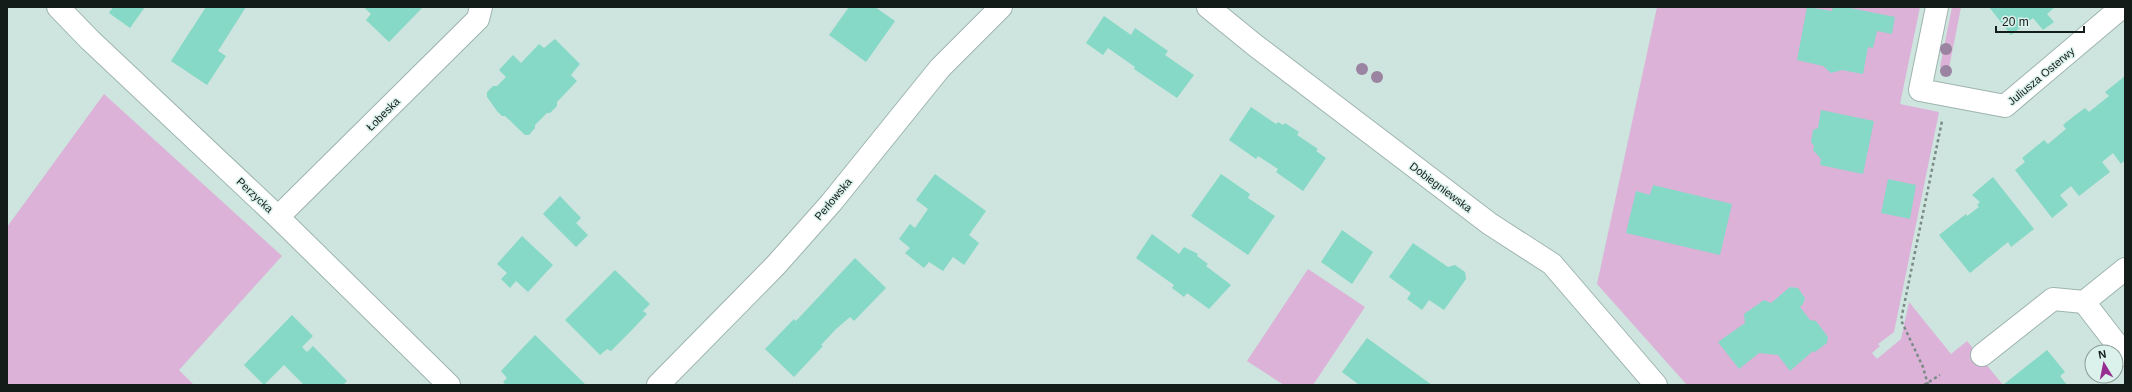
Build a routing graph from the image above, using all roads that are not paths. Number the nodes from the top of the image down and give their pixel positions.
1 (58, 7) edge
2 (481, 7) edge
3 (1001, 7) edge
4 (1208, 7) edge
5 (1937, 7) edge
6 (2122, 7) edge
7 (278, 217) junction
8 (2125, 269) edge
9 (2084, 302) junction
10 (1982, 355) dead end
11 (2125, 355) edge
12 (449, 385) edge
13 (658, 385) edge
14 (1656, 385) edge

1 - 7 street, Perzycka
2 - 7 street, Łobeska
3 - 13 street, Perłowska
4 - 14 street, Dobiegniewska
5 - 6 street, Juliusza Osterwy
7 - 12 street, Perzycka
8 - 9 street
9 - 10 street
9 - 11 street

